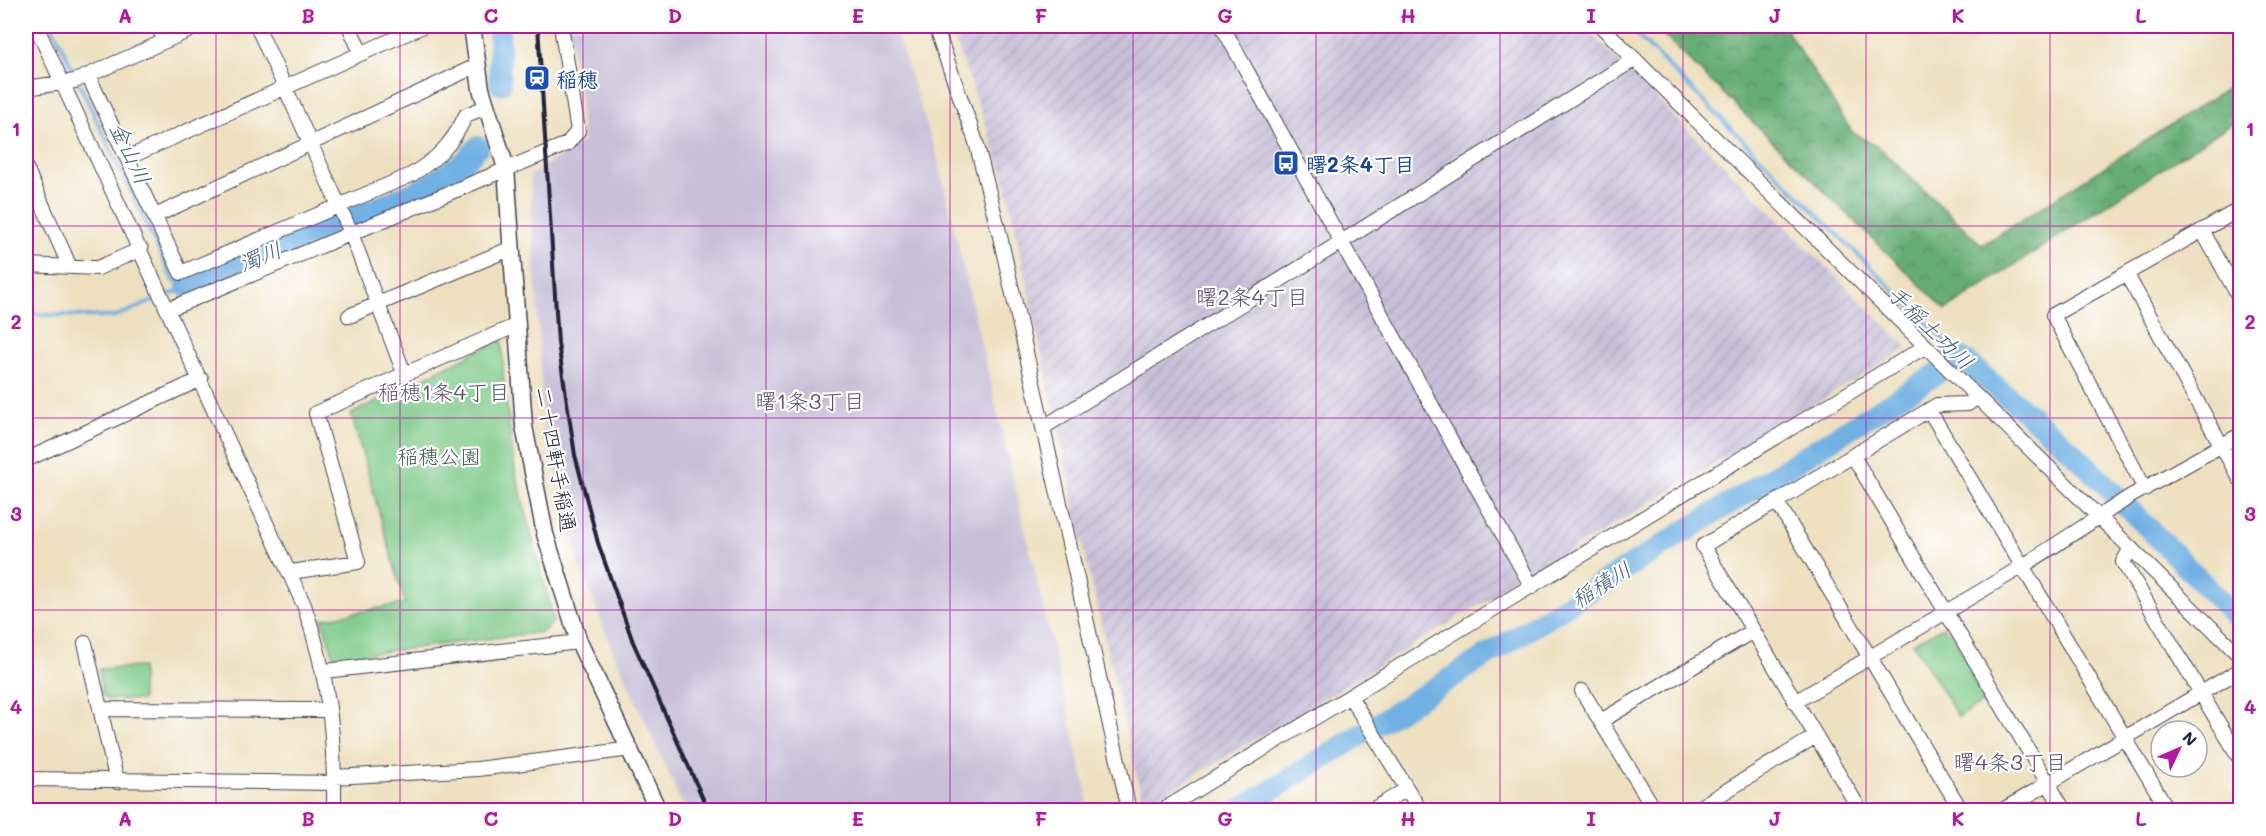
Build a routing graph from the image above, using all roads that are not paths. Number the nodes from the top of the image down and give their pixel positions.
1 (36, 26) edge
2 (158, 26) edge
3 (199, 26) edge
4 (257, 26) edge
5 (349, 26) edge
6 (423, 26) edge
7 (472, 26) edge
8 (561, 26) edge
9 (935, 26) edge
10 (1222, 26) edge
11 (1600, 26) edge
12 (165, 41) junction
13 (361, 53) junction
14 (1635, 59) junction
15 (476, 66) junction
16 (77, 80) junction
17 (285, 87) junction
18 (26, 88) edge
19 (486, 107) junction
20 (311, 144) junction
21 (127, 158) junction
22 (26, 168) edge
23 (506, 168) junction
24 (340, 209) junction
25 (2241, 209) edge
26 (154, 216) junction
27 (350, 231) junction
28 (2202, 231) junction
29 (1341, 240) junction
30 (512, 248) junction
31 (141, 249) junction
32 (26, 265) edge
33 (70, 267) junction
34 (2127, 274) junction
35 (2241, 299) edge
36 (378, 302) junction
37 (167, 305) junction
38 (349, 316) dead end
39 (517, 325) junction
40 (1927, 347) junction
41 (404, 373) junction
42 (201, 379) junction
43 (1977, 396) junction
44 (1929, 410) junction
45 (1044, 427) junction
46 (2241, 435) edge
47 (2222, 446) junction
48 (1853, 456) junction
49 (26, 459) edge
50 (2241, 479) edge
51 (2145, 489) junction
52 (1777, 501) junction
53 (2104, 515) junction
54 (2131, 548) junction
55 (2023, 566) junction
56 (291, 572) junction
57 (1532, 587) junction
58 (1946, 611) junction
59 (1753, 632) junction
60 (579, 642) junction
61 (85, 643) dead end
62 (1869, 656) junction
63 (2241, 656) edge
64 (2241, 670) edge
65 (325, 671) junction
66 (1582, 691) dead end
67 (2202, 695) junction
68 (1351, 698) junction
69 (1795, 702) junction
70 (100, 709) junction
71 (329, 710) junction
72 (1601, 721) junction
73 (1816, 736) junction
74 (2127, 739) junction
75 (631, 749) junction
76 (2241, 759) edge
77 (26, 779) edge
78 (334, 780) junction
79 (117, 782) junction
80 (2048, 784) junction
81 (1407, 789) junction
82 (334, 810) edge
83 (658, 810) edge
84 (1129, 810) edge
85 (1163, 810) edge
86 (1372, 810) edge
87 (1420, 810) edge
88 (1655, 810) edge
89 (1695, 810) edge
90 (1860, 810) edge
91 (1961, 810) edge
92 (2003, 810) edge
93 (2064, 810) edge
94 (2168, 810) edge

1 - 16 street
2 - 12 street
3 - 12 street
4 - 17 street
5 - 13 street
6 - 13 street
7 - 15 street, 二十四軒手稲通
8 - 23 street
9 - 45 street
10 - 29 street
11 - 14 street
12 - 16 street
13 - 17 street
14 - 29 street
14 - 40 street
15 - 19 street, 二十四軒手稲通
15 - 20 street
16 - 18 street
16 - 21 street
16 - 31 street
17 - 20 street
17 - 21 street
19 - 23 street, 二十四軒手稲通
19 - 24 street
20 - 24 street
20 - 26 street
21 - 26 street
22 - 33 street
23 - 27 street
23 - 30 street, 二十四軒手稲通
24 - 26 street
24 - 27 street
25 - 28 street
27 - 36 street
27 - 37 street
28 - 34 street
28 - 35 street
29 - 45 street
29 - 57 street
30 - 36 street
30 - 39 street, 二十四軒手稲通
31 - 33 street
31 - 37 street
32 - 33 street
34 - 47 street
34 - 51 street
36 - 38 street
36 - 41 street
37 - 42 street
39 - 41 street
39 - 60 street, 二十四軒手稲通
40 - 43 street
40 - 57 street
41 - 56 street
42 - 49 street
42 - 56 street
43 - 44 street
43 - 53 street
44 - 48 street
44 - 55 street
45 - 84 street
46 - 47 street
47 - 50 street
47 - 51 street
48 - 52 street
48 - 58 street
51 - 53 street
52 - 59 street
52 - 62 street
53 - 54 street
53 - 55 street
54 - 63 street
54 - 67 street
55 - 58 street
55 - 74 street
56 - 65 street
57 - 68 street
58 - 62 street
58 - 80 street
59 - 69 street
59 - 72 street
60 - 65 street
60 - 75 street, 二十四軒手稲通
61 - 70 street
62 - 69 street
62 - 91 street
64 - 67 street
65 - 71 street
66 - 72 street
67 - 74 street
67 - 76 street
68 - 81 street
68 - 85 street
69 - 73 street
70 - 71 street
70 - 79 street
71 - 78 street
72 - 88 street
73 - 89 street
73 - 90 street
74 - 80 street
74 - 94 street
75 - 78 street
75 - 83 street, 二十四軒手稲通
77 - 79 street
78 - 79 street
78 - 82 street
80 - 92 street
80 - 93 street
81 - 86 street
81 - 87 street

